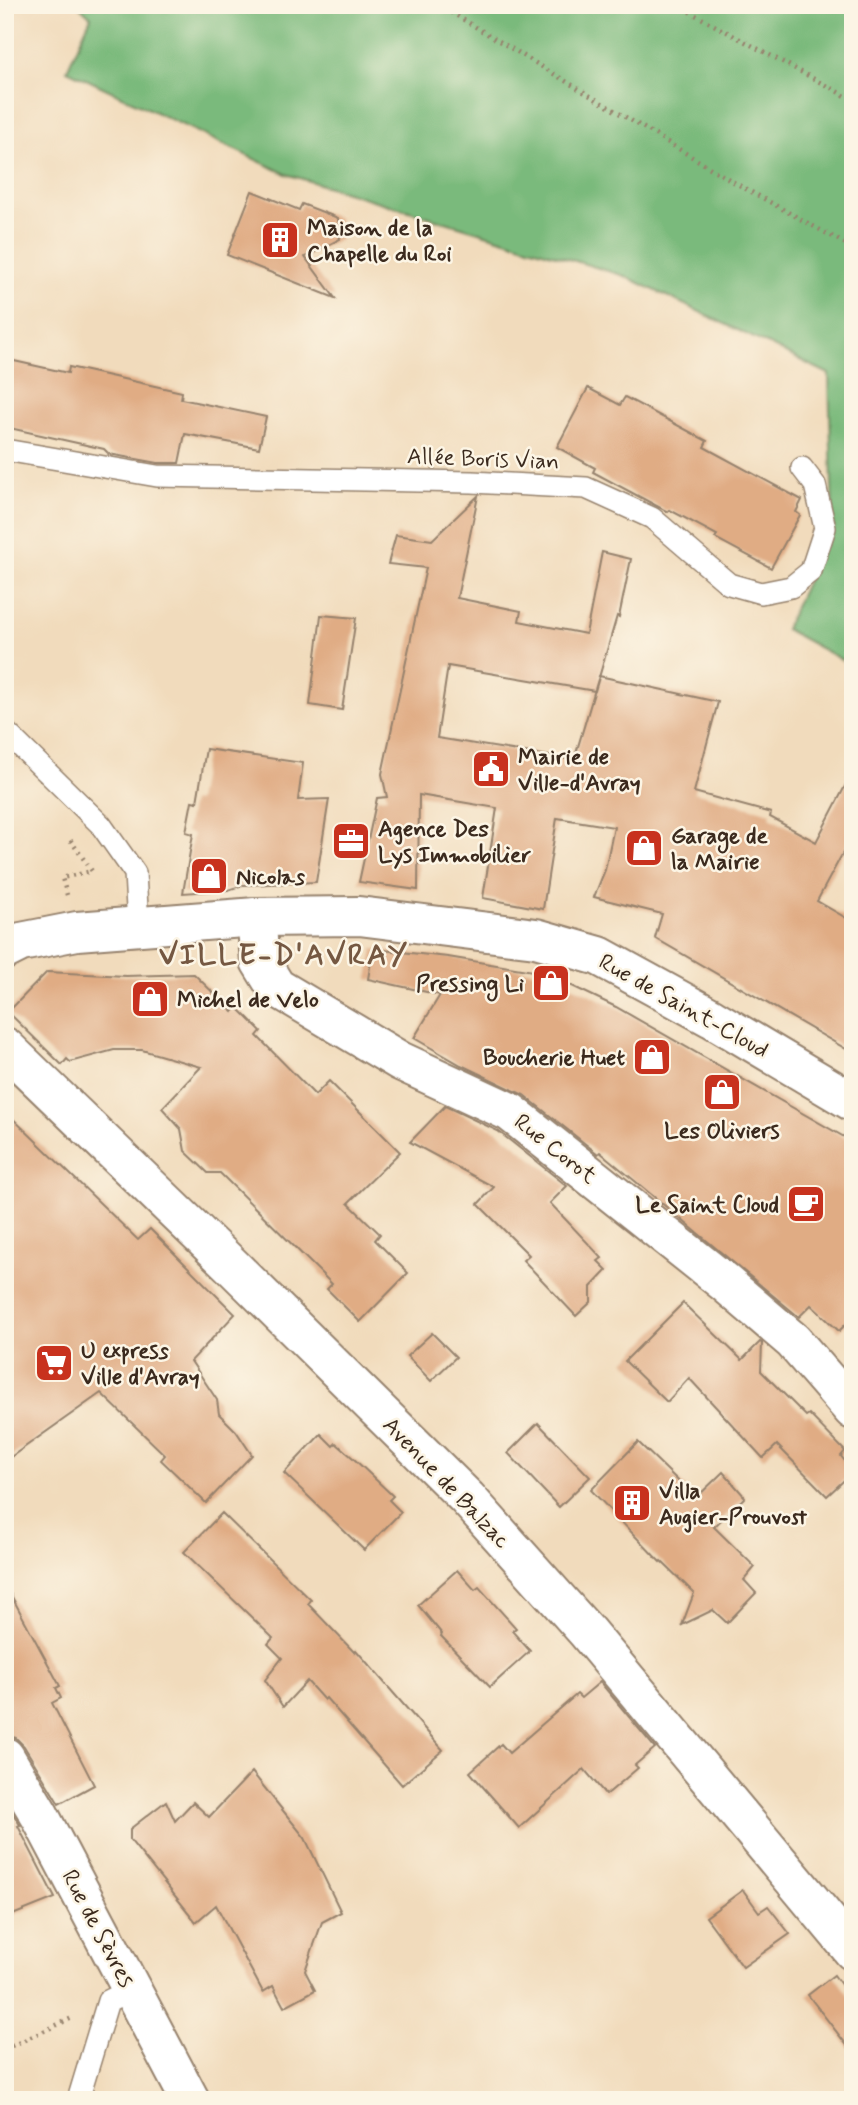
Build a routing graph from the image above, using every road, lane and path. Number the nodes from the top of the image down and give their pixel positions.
1 (439, 5) edge
2 (677, 5) edge
3 (853, 100) edge
4 (853, 248) edge
5 (5, 450) edge
6 (802, 468) dead end
7 (5, 731) edge
8 (65, 832) dead end
9 (62, 878) dead end
10 (256, 918) junction
11 (138, 926) junction
12 (5, 950) edge
13 (5, 1047) edge
14 (853, 1102) edge
15 (853, 1410) edge
16 (5, 1757) edge
17 (853, 1951) edge
18 (120, 1995) junction
19 (5, 2049) edge
20 (78, 2100) edge
21 (190, 2100) edge

1 - 4 path
2 - 3 path
5 - 6 lane, Allée Boris Vian
7 - 11 lane
8 - 9 path
10 - 11 street, Rue de Saint-Cloud
10 - 14 street, Rue de Saint-Cloud
10 - 15 street, Rue Corot
11 - 12 street, Rue de Saint-Cloud
13 - 17 street, Avenue de Balzac
16 - 18 street, Rue de Sèvres
18 - 19 path
18 - 20 lane
18 - 21 street, Rue de Sèvres

